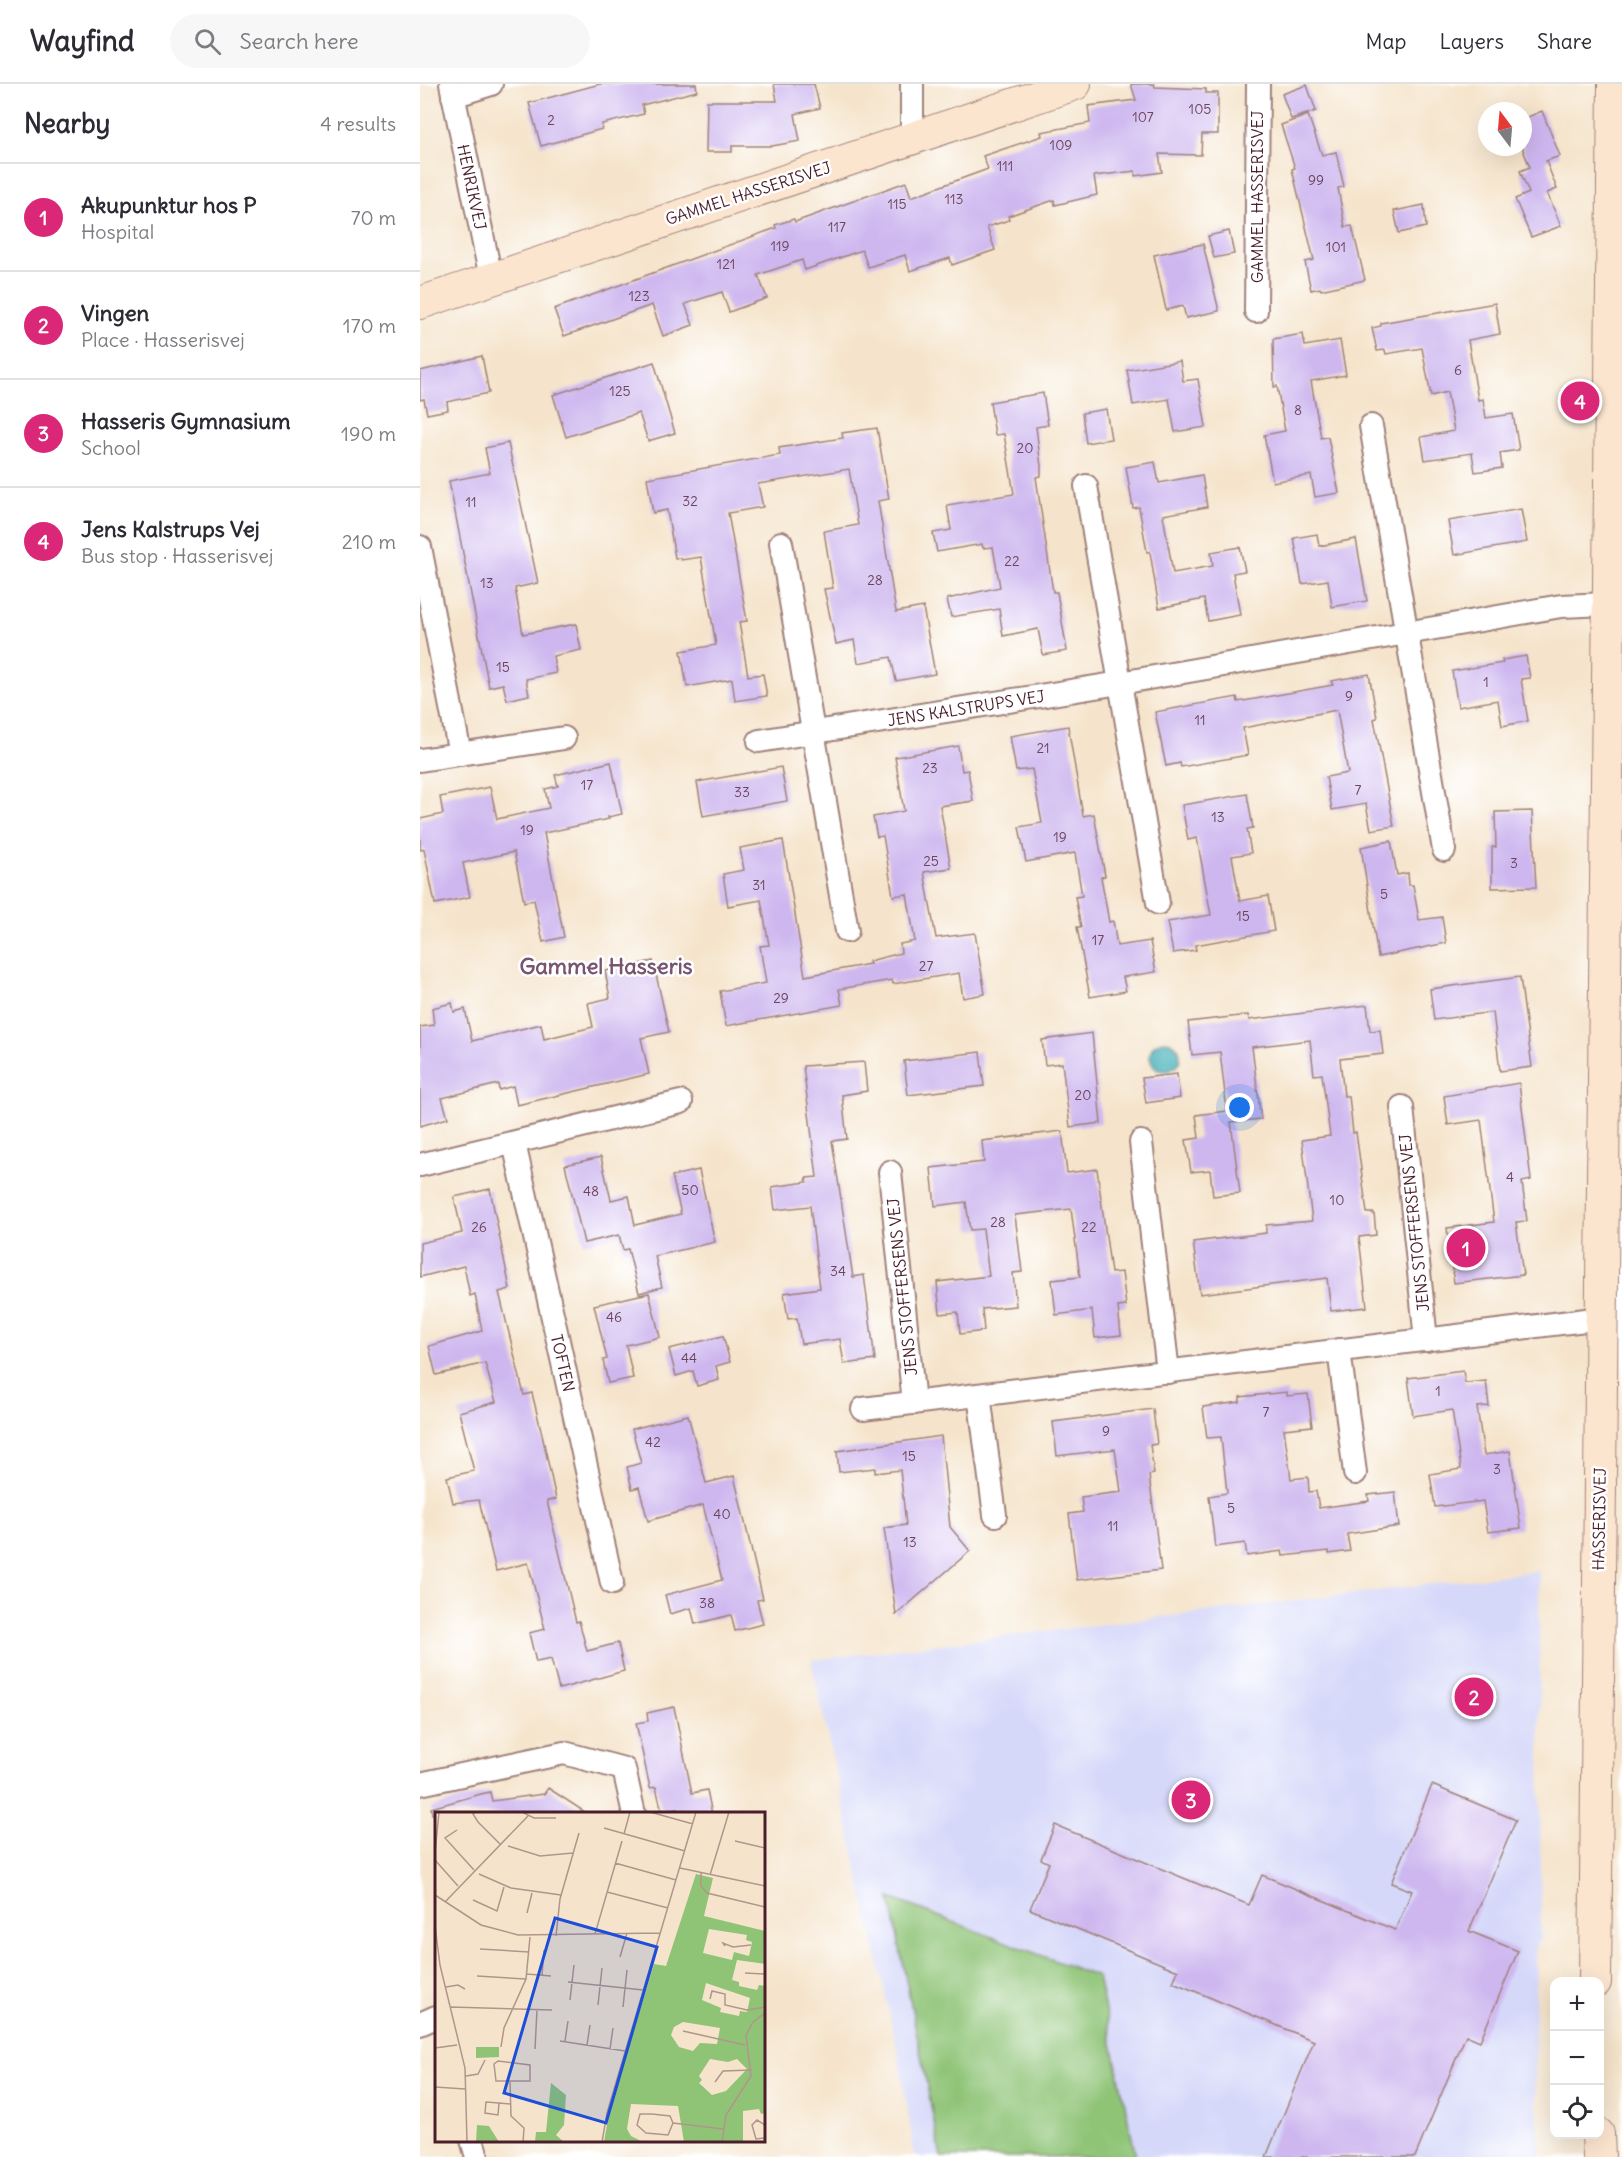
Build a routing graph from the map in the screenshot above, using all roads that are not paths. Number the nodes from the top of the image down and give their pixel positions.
1 (491, 84) edge
2 (912, 84) edge
3 (1075, 84) edge
4 (1258, 84) edge
5 (1614, 84) edge
6 (452, 90) edge
7 (912, 138) junction
8 (491, 278) junction
9 (420, 303) edge
10 (1256, 311) dead end
11 (1371, 426) dead end
12 (1086, 486) dead end
13 (781, 543) dead end
14 (420, 547) edge
15 (1608, 604) junction
16 (1406, 633) junction
17 (1120, 683) junction
18 (813, 732) junction
19 (564, 738) dead end
20 (759, 741) dead end
21 (460, 754) junction
22 (420, 760) edge
23 (1444, 850) dead end
24 (1158, 903) dead end
25 (846, 931) dead end
26 (681, 1102) dead end
27 (1402, 1107) dead end
28 (1141, 1142) dead end
29 (514, 1143) junction
30 (420, 1165) edge
31 (890, 1172) dead end
32 (1602, 1318) junction
33 (1426, 1340) junction
34 (1339, 1350) junction
35 (1168, 1372) junction
36 (979, 1395) junction
37 (914, 1403) junction
38 (863, 1409) dead end
39 (1355, 1473) dead end
40 (995, 1515) dead end
41 (612, 1582) dead end
42 (420, 1784) edge
43 (634, 1812) edge
44 (1595, 1977) edge
45 (435, 2017) edge
46 (420, 2024) edge
47 (1598, 2139) edge
48 (473, 2142) edge
49 (477, 2157) edge
50 (1599, 2157) edge

1 - 6 street, HENRIKVEJ
2 - 7 street
3 - 7 street, GAMMEL HASSERISVEJ
4 - 10 street, GAMMEL HASSERISVEJ
5 - 15 street, HASSERISVEJ
6 - 8 street, HENRIKVEJ
7 - 8 street, GAMMEL HASSERISVEJ
8 - 9 street, GAMMEL HASSERISVEJ
11 - 16 street
12 - 17 street
13 - 18 street
14 - 21 street
15 - 16 street, JENS KALSTRUPS VEJ
15 - 32 street, HASSERISVEJ
16 - 17 street, JENS KALSTRUPS VEJ
16 - 23 street
17 - 18 street, JENS KALSTRUPS VEJ
17 - 24 street
18 - 20 street, JENS KALSTRUPS VEJ
18 - 25 street
19 - 21 street
21 - 22 street
26 - 29 street
27 - 33 street, JENS STOFFERSENS VEJ
28 - 35 street
29 - 30 street
29 - 41 street, TOFTEN
31 - 37 street, JENS STOFFERSENS VEJ
32 - 33 street
32 - 44 street, HASSERISVEJ
33 - 34 street
34 - 35 street
34 - 39 street
35 - 36 street
36 - 37 street
36 - 40 street
37 - 38 street
42 - 43 street
45 - 46 street
47 - 50 street
48 - 49 street

